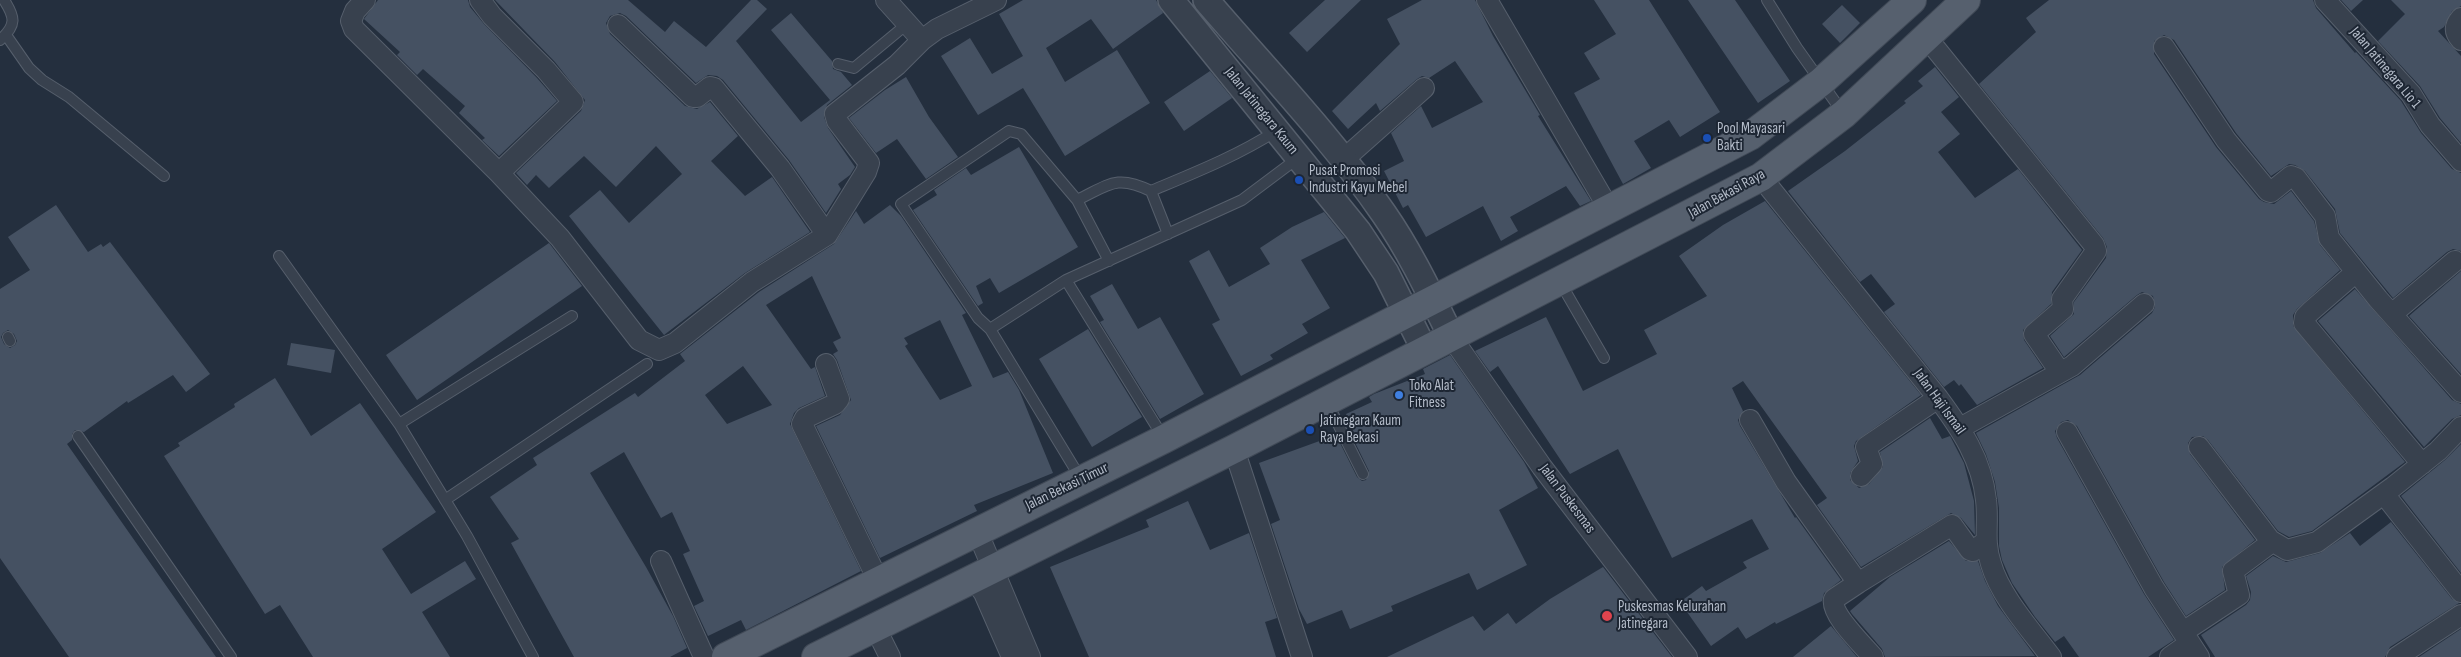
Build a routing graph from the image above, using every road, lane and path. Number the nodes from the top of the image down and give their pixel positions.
1 (4, 0) edge
2 (365, 0) edge
3 (480, 0) edge
4 (886, 0) edge
5 (996, 0) edge
6 (1171, 0) edge
7 (1206, 0) edge
8 (1487, 0) edge
9 (1768, 0) edge
10 (1912, 0) edge
11 (1966, 0) edge
12 (2325, 0) edge
13 (2461, 18) edge
14 (908, 24) junction
15 (618, 25) dead end
16 (3, 37) edge
17 (1927, 38) junction
18 (922, 40) junction
19 (2461, 40) edge
20 (2164, 47) dead end
21 (838, 64) dead end
22 (1821, 82) junction
23 (1424, 88) dead end
24 (1844, 114) junction
25 (1276, 130) junction
26 (1298, 158) junction
27 (1343, 160) junction
28 (2461, 161) edge
29 (499, 173) junction
30 (164, 176) dead end
31 (1761, 177) junction
32 (1151, 191) junction
33 (1077, 200) junction
34 (1609, 209) junction
35 (1168, 234) junction
36 (827, 235) junction
37 (279, 256) dead end
38 (1109, 261) junction
39 (2455, 261) dead end
40 (2356, 272) junction
41 (1066, 280) junction
42 (1560, 282) junction
43 (1434, 300) junction
44 (2144, 304) dead end
45 (1407, 314) junction
46 (2392, 314) junction
47 (572, 316) dead end
48 (990, 330) junction
49 (1452, 338) junction
50 (1425, 351) junction
51 (1604, 358) dead end
52 (647, 364) dead end
53 (826, 364) dead end
54 (2060, 372) junction
55 (2461, 392) edge
56 (1938, 398) junction
57 (1327, 401) junction
58 (1750, 420) dead end
59 (399, 424) junction
60 (2461, 427) edge
61 (1960, 428) junction
62 (2067, 432) dead end
63 (78, 436) dead end
64 (1164, 439) junction
65 (2199, 447) dead end
66 (1234, 449) junction
67 (2422, 464) junction
68 (1363, 474) dead end
69 (1861, 476) dead end
70 (1081, 480) junction
71 (2384, 494) junction
72 (445, 500) junction
73 (977, 531) junction
74 (1985, 542) junction
75 (2272, 542) junction
76 (661, 561) dead end
77 (981, 574) junction
78 (878, 580) junction
79 (1858, 584) junction
80 (2461, 592) edge
81 (2461, 615) edge
82 (875, 627) junction
83 (2191, 644) edge
84 (231, 657) edge
85 (533, 657) edge
86 (704, 657) edge
87 (726, 657) edge
88 (816, 657) edge
89 (890, 657) edge
90 (1012, 657) edge
91 (1030, 657) edge
92 (1302, 657) edge
93 (1687, 657) edge
94 (1873, 657) edge
95 (2051, 657) edge
96 (2170, 657) edge
97 (2397, 657) edge

1 - 16 lane
2 - 29 street
3 - 29 street
4 - 14 street
5 - 18 street
6 - 25 street, Jalan Jatinegara Kaum
7 - 27 street, Jalan Jatinegara Kaum
8 - 34 street
9 - 22 lane
10 - 22 main road
11 - 17 main road, Jalan Bekasi Raya
12 - 28 street, Jalan Jatinegara Lio 1
13 - 19 street
14 - 18 street
14 - 21 lane
15 - 36 street
16 - 30 lane
17 - 24 main road, Jalan Bekasi Raya
17 - 54 street
18 - 36 street
20 - 40 street
22 - 24 lane
22 - 34 main road
23 - 27 street
24 - 31 main road, Jalan Bekasi Raya
25 - 26 street, Jalan Jatinegara Kaum
25 - 32 lane
26 - 35 lane
26 - 45 street, Jalan Jatinegara Kaum
27 - 43 street, Jalan Jatinegara Kaum
29 - 36 street
31 - 42 main road, Jalan Bekasi Raya
31 - 56 street, Jalan Haji Ismail
32 - 33 lane
32 - 35 lane
33 - 38 lane
33 - 48 lane
34 - 43 main road
35 - 38 lane
37 - 59 lane
38 - 41 lane
39 - 46 street
40 - 46 street
40 - 67 street
41 - 48 lane
41 - 64 lane
42 - 49 main road, Jalan Bekasi Raya
42 - 51 lane
43 - 45 main road
43 - 49 street, Jalan Jatinegara Kaum
44 - 54 street
45 - 50 street, Jalan Jatinegara Kaum
45 - 64 main road, Jalan Bekasi Timur
46 - 55 street
47 - 59 lane
48 - 70 lane
49 - 50 main road
49 - 93 street, Jalan Puskesmas
50 - 57 main road
52 - 72 lane
53 - 78 street
54 - 61 street
56 - 61 street, Jalan Haji Ismail
56 - 69 street
57 - 66 main road
57 - 68 lane
58 - 79 street
59 - 72 lane
60 - 67 street
61 - 74 street, Jalan Haji Ismail
62 - 83 street
63 - 84 lane
64 - 70 main road, Jalan Bekasi Timur
65 - 75 street
66 - 77 main road
66 - 92 street
67 - 71 street
70 - 73 main road, Jalan Bekasi Timur
71 - 75 street
71 - 80 street
72 - 85 lane
73 - 77 street
73 - 78 main road, Jalan Bekasi Timur
74 - 79 street
74 - 95 street, Jalan Haji Ismail
75 - 83 street
76 - 86 street
77 - 82 main road
77 - 90 street
77 - 91 street
78 - 87 main road, Jalan Bekasi Timur
79 - 94 street
81 - 97 street
82 - 88 main road
82 - 89 street
83 - 96 street

